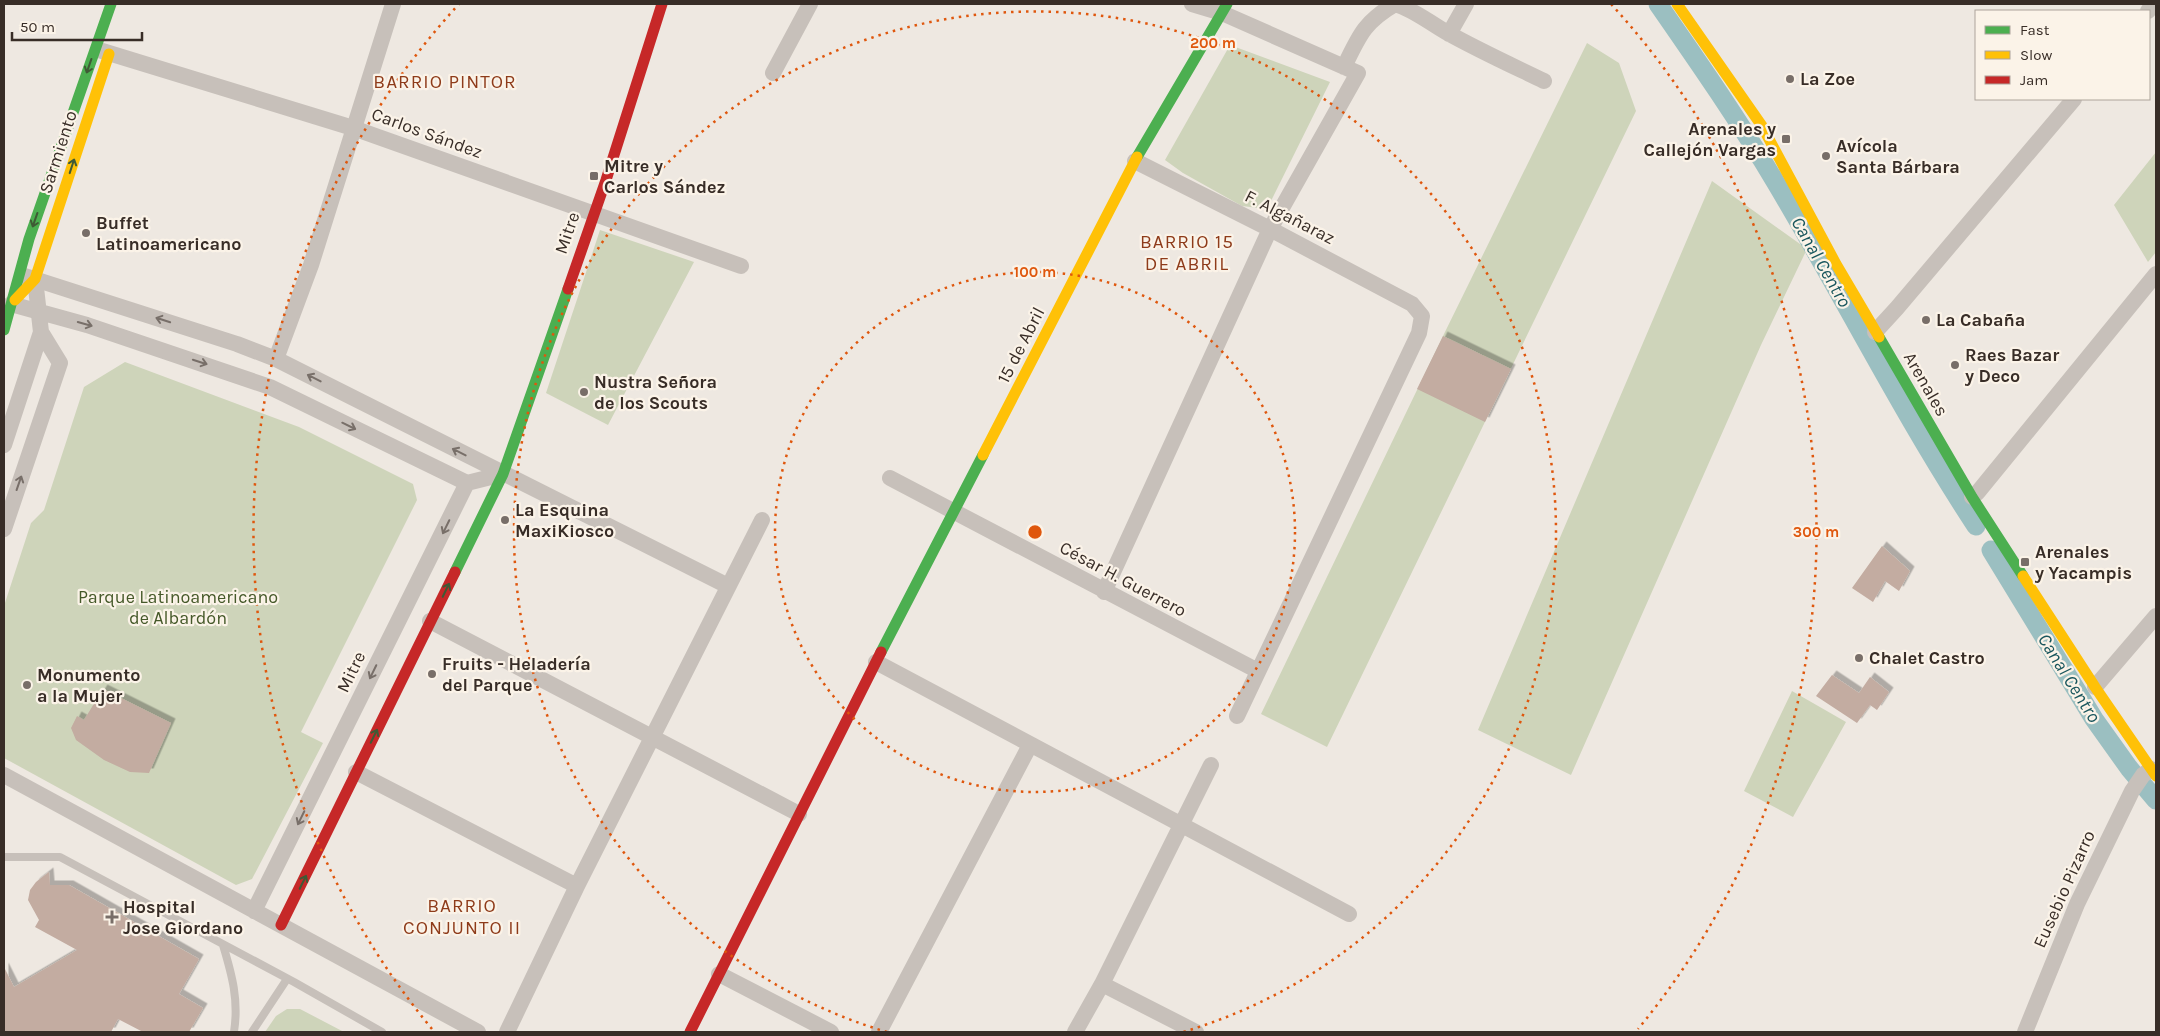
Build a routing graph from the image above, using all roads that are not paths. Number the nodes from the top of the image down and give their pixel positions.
1 (111, 4) edge
2 (393, 4) edge
3 (662, 4) edge
4 (810, 4) edge
5 (1192, 4) edge
6 (1395, 4) edge
7 (1466, 4) edge
8 (1677, 4) edge
9 (1225, 8) edge
10 (1449, 34) junction
11 (106, 48) junction
12 (1351, 70) junction
13 (773, 73) dead end
14 (1544, 82) dead end
15 (2073, 100) edge
16 (353, 128) junction
17 (1135, 161) junction
18 (594, 214) junction
19 (1270, 229) junction
20 (741, 266) dead end
21 (2156, 274) edge
22 (27, 277) junction
23 (11, 304) junction
24 (38, 312) junction
25 (4, 330) edge
26 (40, 332) junction
27 (1875, 332) junction
28 (276, 359) junction
29 (4, 446) edge
30 (503, 474) junction
31 (890, 478) dead end
32 (468, 483) junction
33 (1972, 497) junction
34 (954, 512) junction
35 (762, 520) dead end
36 (4, 529) edge
37 (728, 586) junction
38 (1104, 592) junction
39 (2156, 616) edge
40 (430, 621) junction
41 (876, 662) junction
42 (1258, 671) junction
43 (2095, 687) junction
44 (1237, 716) dead end
45 (652, 737) junction
46 (1030, 745) junction
47 (1212, 765) dead end
48 (356, 772) junction
49 (2150, 773) edge
50 (4, 775) edge
51 (799, 814) junction
52 (1181, 824) junction
53 (4, 857) edge
54 (576, 886) junction
55 (254, 911) junction
56 (1349, 914) dead end
57 (281, 925) junction
58 (223, 945) junction
59 (719, 974) junction
60 (287, 979) junction
61 (1102, 984) junction
62 (377, 1031) edge
63 (234, 1032) edge
64 (252, 1032) edge
65 (478, 1032) edge
66 (507, 1032) edge
67 (690, 1032) edge
68 (831, 1032) edge
69 (879, 1032) edge
70 (1075, 1032) edge
71 (1196, 1032) edge
72 (2025, 1032) edge

1 - 11 street, Sarmiento
2 - 16 street
3 - 18 street, Mitre
4 - 13 street
5 - 9 street
6 - 10 street
6 - 12 street
7 - 10 street
8 - 27 street, Arenales
9 - 12 street
9 - 17 street, 15 de Abril
10 - 14 street
11 - 16 street, Carlos Sández
22 -> 11 street, Sarmiento
11 -> 22 street, Sarmiento
12 - 19 street
15 - 27 street
16 - 18 street, Carlos Sández
16 - 28 street
17 - 19 street, F. Algañaraz
17 - 34 street, 15 de Abril
18 - 20 street, Carlos Sández
18 - 30 street, Mitre
19 - 38 street
19 - 42 street, F. Algañaraz
21 - 33 street
22 - 23 street, Sarmiento
22 - 24 street
28 -> 22 street
23 - 24 street
23 - 25 street, Sarmiento
24 - 26 street
24 -> 32 street
26 - 29 street
36 -> 26 street
27 - 33 street, Arenales
30 -> 28 street
30 - 32 street
30 - 37 street
40 -> 30 street, Mitre
31 - 34 street, César H. Guerrero
32 -> 55 street, Mitre
33 - 43 street, Arenales
34 - 38 street, César H. Guerrero
34 - 41 street, 15 de Abril
35 - 37 street
37 - 45 street
38 - 42 street, César H. Guerrero
39 - 43 street
40 - 45 street
48 -> 40 street, Mitre
41 - 46 street
41 - 51 street, 15 de Abril
42 - 44 street
43 - 49 street, Arenales
45 - 51 street
45 - 54 street
46 - 52 street
46 - 69 street
47 - 52 street
48 - 54 street
57 -> 48 street, Mitre
49 - 72 street, Eusebio Pizarro
50 - 55 street
51 - 59 street, 15 de Abril
52 - 56 street
52 - 61 street
53 - 58 lane
54 - 66 street
55 - 57 street
57 - 65 street
58 - 60 lane
58 - 63 lane
59 - 67 street, 15 de Abril
59 - 68 street
60 - 62 lane
60 - 64 lane
61 - 70 street
61 - 71 street

